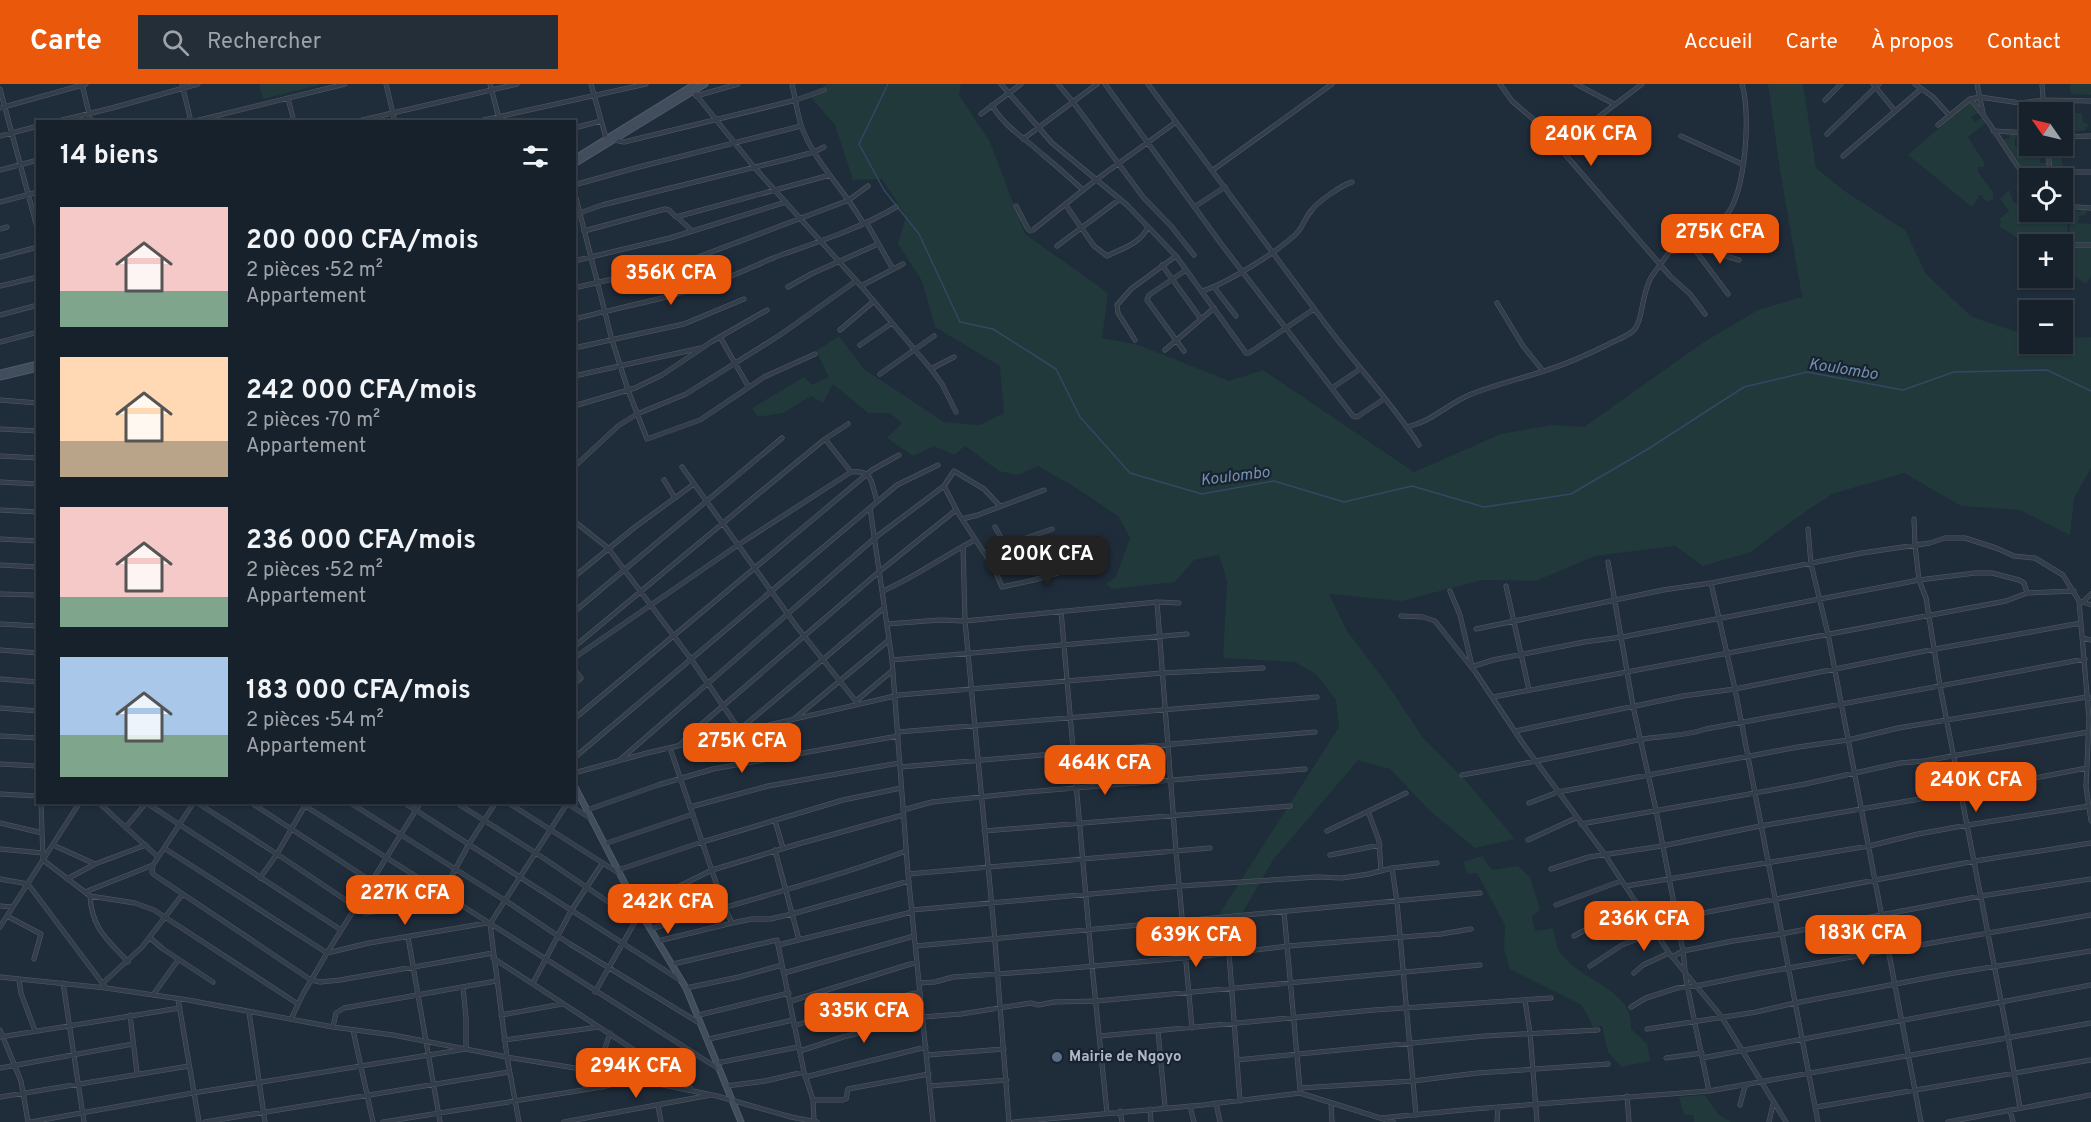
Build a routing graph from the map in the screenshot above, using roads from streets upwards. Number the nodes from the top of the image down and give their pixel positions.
1 (83, 84) edge
2 (198, 84) edge
3 (345, 84) edge
4 (386, 84) edge
5 (518, 84) edge
6 (591, 84) edge
7 (646, 84) edge
8 (705, 84) edge
9 (738, 84) edge
10 (792, 84) edge
11 (1001, 84) edge
12 (1021, 84) edge
13 (1058, 84) edge
14 (1097, 84) edge
15 (1105, 84) edge
16 (1148, 84) edge
17 (1332, 84) edge
18 (1500, 84) edge
19 (1576, 84) edge
20 (1642, 84) edge
21 (1742, 84) edge
22 (1841, 84) edge
23 (1915, 84) edge
24 (1977, 84) edge
25 (2042, 84) edge
26 (1876, 85) edge
27 (182, 86) edge
28 (326, 86) edge
29 (490, 87) edge
30 (693, 88) edge
31 (0, 89) edge
32 (1921, 89) junction
33 (824, 90) dead end
34 (1008, 93) junction
35 (594, 95) junction
36 (1980, 96) junction
37 (288, 98) junction
38 (1970, 99) junction
39 (796, 100) junction
40 (1825, 100) dead end
41 (2043, 100) junction
42 (2091, 101) edge
43 (1073, 102) junction
44 (992, 105) junction
45 (1614, 105) junction
46 (2, 107) edge
47 (1895, 111) junction
48 (89, 112) junction
49 (393, 112) junction
50 (1983, 113) junction
51 (981, 114) dead end
52 (1949, 115) junction
53 (499, 116) junction
54 (714, 119) junction
55 (61, 120) edge
56 (91, 120) edge
57 (190, 120) edge
58 (199, 120) edge
59 (294, 120) edge
60 (362, 120) edge
61 (395, 120) edge
62 (483, 120) edge
63 (500, 120) edge
64 (601, 121) junction
65 (1176, 122) junction
66 (1938, 125) dead end
67 (801, 126) junction
68 (36, 127) edge
69 (576, 127) edge
70 (1039, 128) junction
71 (1992, 131) junction
72 (2019, 132) edge
73 (11, 133) junction
74 (1827, 134) dead end
75 (0, 136) edge
76 (1681, 136) dead end
77 (2091, 136) edge
78 (1551, 137) junction
79 (2073, 137) edge
80 (606, 138) junction
81 (1023, 139) junction
82 (614, 140) junction
83 (1148, 143) junction
84 (735, 144) junction
85 (824, 147) dead end
86 (814, 152) junction
87 (1843, 156) dead end
88 (576, 158) edge
89 (576, 159) edge
90 (36, 161) edge
91 (1120, 164) junction
92 (1742, 164) junction
93 (20, 165) junction
94 (754, 167) junction
95 (2020, 168) edge
96 (0, 170) edge
97 (1213, 170) junction
98 (2073, 172) edge
99 (2091, 172) edge
100 (830, 175) junction
101 (1097, 179) junction
102 (1352, 182) dead end
103 (868, 186) dead end
104 (576, 187) edge
105 (1225, 187) junction
106 (777, 190) junction
107 (1083, 190) junction
108 (36, 193) edge
109 (27, 195) junction
110 (576, 196) edge
111 (1120, 199) junction
112 (849, 200) junction
113 (0, 202) edge
114 (786, 202) junction
115 (1065, 204) junction
116 (1016, 206) dead end
117 (896, 207) dead end
118 (1194, 207) junction
119 (2073, 207) edge
120 (2091, 208) edge
121 (580, 213) junction
122 (576, 214) edge
123 (676, 217) junction
124 (801, 218) junction
125 (36, 220) edge
126 (864, 222) junction
127 (7, 227) dead end
128 (1148, 227) junction
129 (1080, 228) junction
130 (0, 229) edge
131 (584, 231) junction
132 (692, 231) junction
133 (821, 241) junction
134 (878, 244) junction
135 (2073, 245) edge
136 (2091, 245) edge
137 (1057, 246) dead end
138 (36, 247) edge
139 (1695, 250) junction
140 (1272, 252) junction
141 (1671, 252) junction
142 (1194, 255) dead end
143 (0, 256) edge
144 (1176, 256) junction
145 (590, 259) junction
146 (1739, 260) dead end
147 (576, 261) edge
148 (840, 262) junction
149 (903, 264) dead end
150 (1162, 265) junction
151 (1660, 265) junction
152 (893, 269) junction
153 (1186, 270) junction
154 (1242, 270) junction
155 (36, 277) edge
156 (1172, 279) junction
157 (856, 281) junction
158 (597, 284) junction
159 (0, 286) edge
160 (861, 286) junction
161 (788, 287) dead end
162 (1214, 287) junction
163 (576, 288) edge
164 (1202, 291) junction
165 (1728, 294) dead end
166 (744, 299) dead end
167 (874, 301) junction
168 (1497, 303) dead end
169 (36, 306) edge
170 (1214, 308) junction
171 (1314, 309) junction
172 (767, 310) dead end
173 (605, 311) junction
174 (1705, 314) dead end
175 (0, 315) edge
176 (1236, 316) dead end
177 (576, 318) edge
178 (1201, 320) junction
179 (892, 322) junction
180 (840, 330) dead end
181 (1286, 330) junction
182 (36, 333) edge
183 (934, 336) dead end
184 (720, 337) junction
185 (612, 340) junction
186 (1135, 340) dead end
187 (1177, 340) junction
188 (0, 342) edge
189 (860, 345) dead end
190 (576, 348) edge
191 (702, 348) junction
192 (915, 350) junction
193 (1165, 350) dead end
194 (1184, 351) dead end
195 (815, 354) dead end
196 (954, 357) dead end
197 (735, 363) junction
198 (620, 365) junction
199 (36, 366) edge
200 (931, 369) junction
201 (1360, 369) junction
202 (1543, 371) junction
203 (880, 374) dead end
204 (0, 375) edge
205 (576, 376) edge
206 (748, 386) junction
207 (1332, 388) junction
208 (628, 390) junction
209 (1384, 399) junction
210 (0, 400) edge
211 (36, 403) edge
212 (576, 405) edge
213 (956, 412) dead end
214 (637, 414) junction
215 (848, 424) dead end
216 (1407, 427) junction
217 (0, 429) edge
218 (36, 431) edge
219 (782, 438) dead end
220 (825, 439) junction
221 (1419, 445) dead end
222 (899, 455) dead end
223 (0, 456) edge
224 (36, 458) edge
225 (576, 465) edge
226 (938, 465) dead end
227 (682, 467) dead end
228 (851, 472) junction
229 (868, 475) junction
230 (664, 480) dead end
231 (0, 482) edge
232 (36, 484) edge
233 (694, 484) junction
234 (944, 486) junction
235 (1044, 490) dead end
236 (675, 498) junction
237 (706, 501) junction
238 (877, 502) junction
239 (1000, 506) junction
240 (870, 508) junction
241 (0, 510) edge
242 (956, 510) junction
243 (36, 512) edge
244 (962, 519) junction
245 (1914, 519) dead end
246 (576, 523) edge
247 (722, 523) junction
248 (995, 527) dead end
249 (1052, 529) dead end
250 (1808, 529) dead end
251 (876, 537) junction
252 (0, 539) edge
253 (975, 540) junction
254 (36, 541) edge
255 (738, 545) junction
256 (1915, 545) junction
257 (963, 546) junction
258 (1006, 546) junction
259 (608, 548) junction
260 (1063, 550) dead end
261 (984, 553) junction
262 (1608, 562) dead end
263 (1811, 564) junction
264 (0, 565) edge
265 (1084, 565) dead end
266 (36, 567) edge
267 (994, 567) junction
268 (755, 568) junction
269 (624, 569) junction
270 (880, 571) junction
271 (576, 575) edge
272 (1919, 580) junction
273 (1711, 583) junction
274 (1506, 586) dead end
275 (642, 591) junction
276 (772, 591) junction
277 (883, 591) junction
278 (1450, 591) dead end
279 (2074, 591) junction
280 (2027, 593) junction
281 (0, 594) edge
282 (2091, 594) edge
283 (36, 595) edge
284 (1615, 600) junction
285 (1820, 600) junction
286 (2081, 601) junction
287 (1157, 602) junction
288 (1179, 603) dead end
289 (652, 606) junction
290 (2091, 606) edge
291 (885, 607) junction
292 (576, 610) edge
293 (1061, 611) junction
294 (789, 615) junction
295 (1929, 615) junction
296 (1401, 616) dead end
297 (1719, 618) junction
298 (1513, 620) junction
299 (965, 621) junction
300 (0, 624) edge
301 (887, 624) junction
302 (2081, 624) junction
303 (36, 626) edge
304 (1476, 629) dead end
305 (1187, 634) dead end
306 (1828, 634) junction
307 (674, 636) junction
308 (805, 636) junction
309 (1159, 637) junction
310 (1622, 637) junction
311 (2083, 638) junction
312 (889, 640) junction
313 (2091, 640) edge
314 (576, 644) edge
315 (1064, 646) junction
316 (1935, 649) junction
317 (0, 650) edge
318 (968, 652) junction
319 (36, 653) edge
320 (1727, 653) junction
321 (1522, 654) junction
322 (576, 657) edge
323 (691, 659) junction
324 (2085, 659) junction
325 (823, 660) junction
326 (892, 660) junction
327 (1472, 666) junction
328 (1263, 668) dead end
329 (2085, 668) junction
330 (2091, 669) edge
331 (1834, 670) junction
332 (893, 671) junction
333 (1628, 671) junction
334 (1162, 672) junction
335 (0, 679) edge
336 (840, 680) junction
337 (1068, 681) junction
338 (36, 682) edge
339 (708, 683) junction
340 (1940, 686) junction
341 (971, 689) junction
342 (1735, 689) junction
343 (1529, 690) junction
344 (895, 696) junction
345 (1317, 697) dead end
346 (1493, 697) junction
347 (2089, 698) edge
348 (857, 702) junction
349 (1841, 704) junction
350 (724, 706) junction
351 (1633, 706) junction
352 (0, 708) edge
353 (1165, 709) junction
354 (36, 711) edge
355 (1071, 716) junction
356 (576, 717) edge
357 (791, 721) junction
358 (1947, 721) junction
359 (1741, 723) junction
360 (975, 725) junction
361 (2089, 730) edge
362 (740, 731) junction
363 (1515, 731) junction
364 (1314, 732) dead end
365 (898, 734) junction
366 (0, 736) edge
367 (36, 738) edge
368 (1641, 739) junction
369 (1848, 740) junction
370 (680, 746) junction
371 (1168, 746) junction
372 (670, 748) junction
373 (1074, 753) junction
374 (576, 756) edge
375 (1747, 756) junction
376 (1954, 756) junction
377 (620, 760) junction
378 (978, 760) junction
379 (1536, 762) junction
380 (0, 764) edge
381 (900, 765) junction
382 (36, 766) edge
383 (2087, 768) junction
384 (1305, 769) dead end
385 (576, 772) edge
386 (1854, 774) junction
387 (1462, 775) dead end
388 (1649, 776) junction
389 (680, 778) junction
390 (1171, 780) junction
391 (1077, 787) junction
392 (901, 788) junction
393 (576, 790) edge
394 (1558, 792) junction
395 (1961, 792) junction
396 (1406, 793) dead end
397 (1754, 793) junction
398 (0, 794) edge
399 (36, 796) edge
400 (981, 798) junction
401 (1529, 803) dead end
402 (41, 804) edge
403 (79, 804) edge
404 (100, 804) edge
405 (145, 804) edge
406 (148, 804) edge
407 (194, 804) edge
408 (198, 804) edge
409 (253, 804) edge
410 (306, 804) edge
411 (352, 804) edge
412 (406, 804) edge
413 (420, 804) edge
414 (458, 804) edge
415 (495, 804) edge
416 (510, 804) edge
417 (566, 804) edge
418 (569, 804) edge
419 (1290, 806) dead end
420 (2089, 806) junction
421 (690, 807) junction
422 (1862, 809) junction
423 (415, 810) junction
424 (586, 810) junction
425 (903, 810) junction
426 (1656, 810) junction
427 (1368, 811) junction
428 (693, 814) junction
429 (903, 816) junction
430 (1173, 816) junction
431 (590, 818) junction
432 (1576, 818) junction
433 (2091, 819) edge
434 (484, 821) junction
435 (775, 821) junction
436 (0, 822) edge
437 (1080, 824) junction
438 (1581, 824) junction
439 (179, 825) junction
440 (1968, 825) junction
441 (1760, 826) junction
442 (126, 827) junction
443 (291, 830) junction
444 (550, 831) junction
445 (984, 831) junction
446 (1327, 831) dead end
447 (42, 834) junction
448 (400, 834) junction
449 (1528, 840) dead end
450 (702, 842) junction
451 (2091, 843) edge
452 (469, 844) junction
453 (604, 844) junction
454 (53, 845) junction
455 (146, 845) junction
456 (1380, 845) junction
457 (1662, 846) junction
458 (1869, 846) junction
459 (164, 848) junction
460 (783, 848) junction
461 (1210, 848) dead end
462 (0, 849) edge
463 (775, 850) junction
464 (906, 851) junction
465 (1176, 851) junction
466 (536, 853) junction
467 (43, 854) junction
468 (277, 854) junction
469 (1330, 855) dead end
470 (1605, 855) junction
471 (158, 857) junction
472 (385, 858) junction
473 (1083, 859) junction
474 (43, 860) junction
475 (1975, 861) junction
476 (1437, 863) dead end
477 (95, 864) junction
478 (602, 864) junction
479 (1767, 864) junction
480 (153, 865) junction
481 (988, 868) junction
482 (1392, 868) junction
483 (455, 869) junction
484 (1551, 869) dead end
485 (712, 870) junction
486 (1381, 871) junction
487 (619, 872) junction
488 (908, 874) junction
489 (521, 877) junction
490 (260, 878) junction
491 (0, 879) edge
492 (67, 879) junction
493 (1875, 879) junction
494 (2091, 879) edge
495 (1668, 880) junction
496 (371, 881) junction
497 (909, 881) junction
498 (1622, 881) junction
499 (28, 884) junction
500 (587, 886) junction
501 (1180, 886) junction
502 (1625, 886) junction
503 (785, 890) junction
504 (85, 892) junction
505 (1480, 893) dead end
506 (182, 895) junction
507 (442, 895) junction
508 (90, 896) junction
509 (1087, 896) junction
510 (1981, 896) junction
511 (1774, 900) junction
512 (506, 901) junction
513 (1397, 902) junction
514 (1636, 902) junction
515 (991, 903) junction
516 (1556, 905) dead end
517 (0, 906) edge
518 (356, 906) junction
519 (414, 906) junction
520 (724, 906) junction
521 (12, 907) junction
522 (638, 910) junction
523 (571, 911) junction
524 (912, 911) junction
525 (1284, 912) junction
526 (792, 914) junction
527 (7, 915) junction
528 (1881, 915) junction
529 (2091, 915) edge
530 (166, 917) junction
531 (1675, 919) junction
532 (635, 920) junction
533 (1183, 921) junction
534 (732, 923) junction
535 (1650, 923) junction
536 (489, 924) junction
537 (0, 927) edge
538 (1471, 928) dead end
539 (651, 929) junction
540 (1089, 929) junction
541 (341, 930) junction
542 (1656, 932) junction
543 (1988, 933) junction
544 (1781, 934) junction
545 (558, 935) junction
546 (914, 936) junction
547 (1574, 936) dead end
548 (408, 937) junction
549 (1400, 937) junction
550 (150, 938) junction
551 (995, 939) junction
552 (799, 940) junction
553 (658, 941) junction
554 (621, 943) junction
555 (778, 945) junction
556 (915, 946) junction
557 (1288, 946) junction
558 (1683, 951) junction
559 (1888, 951) junction
560 (2091, 951) edge
561 (327, 953) junction
562 (1229, 953) junction
563 (1668, 953) junction
564 (493, 956) junction
565 (1672, 957) junction
566 (1186, 958) junction
567 (34, 959) dead end
568 (178, 960) junction
569 (545, 960) junction
570 (128, 962) junction
571 (917, 962) junction
572 (673, 964) junction
573 (782, 965) junction
574 (1480, 965) dead end
575 (1092, 966) junction
576 (1590, 966) dead end
577 (413, 967) junction
578 (609, 968) junction
579 (1788, 968) junction
580 (1995, 968) junction
581 (1403, 972) junction
582 (1685, 972) junction
583 (784, 973) junction
584 (1634, 973) dead end
585 (996, 975) junction
586 (0, 977) edge
587 (20, 980) junction
588 (311, 980) junction
589 (496, 981) junction
590 (213, 982) dead end
591 (103, 983) junction
592 (532, 983) junction
593 (919, 983) junction
594 (1291, 983) junction
595 (63, 984) junction
596 (685, 985) junction
597 (1895, 985) junction
598 (1696, 986) junction
599 (2091, 986) edge
600 (463, 987) junction
601 (1687, 987) junction
602 (106, 988) junction
603 (1231, 989) junction
604 (595, 992) junction
605 (920, 992) junction
606 (1189, 992) junction
607 (789, 993) junction
608 (153, 995) junction
609 (418, 995) junction
610 (178, 998) junction
611 (1551, 998) dead end
612 (1525, 1000) junction
613 (791, 1001) junction
614 (1097, 1001) junction
615 (2001, 1002) junction
616 (1795, 1003) junction
617 (298, 1004) junction
618 (562, 1004) junction
619 (1631, 1007) dead end
620 (180, 1008) junction
621 (1406, 1008) junction
622 (1000, 1009) junction
623 (249, 1012) junction
624 (130, 1015) junction
625 (501, 1015) junction
626 (699, 1015) junction
627 (1721, 1016) junction
628 (922, 1017) junction
629 (1294, 1018) junction
630 (291, 1019) junction
631 (1902, 1019) junction
632 (793, 1020) junction
633 (1695, 1021) junction
634 (2091, 1023) edge
635 (1234, 1024) junction
636 (68, 1025) junction
637 (703, 1025) junction
638 (794, 1026) junction
639 (333, 1027) junction
640 (601, 1027) junction
641 (1192, 1028) junction
642 (1647, 1029) dead end
643 (0, 1030) edge
644 (353, 1030) junction
645 (1598, 1030) dead end
646 (35, 1031) junction
647 (1158, 1031) junction
648 (610, 1033) junction
649 (1530, 1033) junction
650 (1100, 1036) junction
651 (2, 1037) edge
652 (2008, 1037) junction
653 (1803, 1038) junction
654 (709, 1039) junction
655 (504, 1040) junction
656 (425, 1041) junction
657 (1409, 1043) junction
658 (133, 1044) junction
659 (926, 1047) junction
660 (465, 1049) junction
661 (799, 1049) junction
662 (1004, 1049) junction
663 (1743, 1049) junction
664 (74, 1054) junction
665 (927, 1055) junction
666 (1297, 1055) junction
667 (1702, 1055) junction
668 (1909, 1055) junction
669 (428, 1056) junction
670 (507, 1057) junction
671 (1666, 1058) dead end
672 (1238, 1060) junction
673 (2091, 1060) edge
674 (1608, 1064) dead end
675 (16, 1065) junction
676 (189, 1065) junction
677 (361, 1066) junction
678 (718, 1067) junction
679 (0, 1068) edge
680 (1532, 1069) junction
681 (509, 1072) junction
682 (600, 1072) junction
683 (2013, 1072) junction
684 (137, 1073) junction
685 (1810, 1073) junction
686 (929, 1074) junction
687 (805, 1075) junction
688 (632, 1079) junction
689 (1007, 1080) junction
690 (1413, 1081) junction
691 (259, 1083) junction
692 (432, 1083) junction
693 (1763, 1083) junction
694 (78, 1085) junction
695 (726, 1086) junction
696 (930, 1086) junction
697 (1745, 1086) junction
698 (693, 1090) junction
699 (1300, 1091) junction
700 (1709, 1091) junction
701 (1914, 1092) junction
702 (23, 1093) junction
703 (193, 1093) junction
704 (366, 1095) junction
705 (712, 1095) junction
706 (2091, 1095) edge
707 (1627, 1096) junction
708 (0, 1097) edge
709 (731, 1099) junction
710 (515, 1100) junction
711 (813, 1100) junction
712 (1240, 1101) junction
713 (1216, 1103) junction
714 (1330, 1103) junction
715 (1773, 1104) junction
716 (1535, 1105) junction
717 (1740, 1105) dead end
718 (658, 1106) junction
719 (1190, 1106) junction
720 (1165, 1107) junction
721 (1498, 1107) junction
722 (1816, 1107) junction
723 (2020, 1108) junction
724 (1149, 1109) junction
725 (2010, 1110) junction
726 (263, 1111) junction
727 (1120, 1111) junction
728 (82, 1113) junction
729 (438, 1113) junction
730 (1107, 1113) junction
731 (1369, 1115) junction
732 (1416, 1115) junction
733 (1382, 1118) junction
734 (1081, 1119) edge
735 (573, 1121) edge
736 (29, 1122) edge
737 (84, 1122) edge
738 (199, 1122) edge
739 (205, 1122) edge
740 (265, 1122) edge
741 (373, 1122) edge
742 (383, 1122) edge
743 (440, 1122) edge
744 (519, 1122) edge
745 (564, 1122) edge
746 (661, 1122) edge
747 (740, 1122) edge
748 (814, 1122) edge
749 (933, 1122) edge
750 (1009, 1122) edge
751 (1014, 1122) edge
752 (1022, 1122) edge
753 (1122, 1122) edge
754 (1151, 1122) edge
755 (1194, 1122) edge
756 (1220, 1122) edge
757 (1332, 1122) edge
758 (1369, 1122) edge
759 (1393, 1122) edge
760 (1497, 1122) edge
761 (1537, 1122) edge
762 (1629, 1122) edge
763 (1769, 1122) edge
764 (1786, 1122) edge
765 (1818, 1122) edge
766 (1921, 1122) edge
767 (1948, 1122) edge
768 (2013, 1122) edge

1 - 46 street
1 - 48 street
2 - 27 street
3 - 28 street
4 - 49 street
5 - 29 street
6 - 35 street
7 - 35 street
8 - 30 street
9 - 30 street
10 - 39 street
11 - 34 street
12 - 34 street
13 - 43 street
14 - 43 street
15 - 83 street
16 - 65 street
17 - 97 street
18 - 78 street
19 - 45 street
20 - 45 street
21 - 92 street
22 - 40 street
23 - 32 street
24 - 36 street
25 - 41 street
26 - 47 street
26 - 74 street
27 - 48 street
27 - 57 street
28 - 37 street
29 - 49 street
29 - 53 street
30 - 54 street
30 - 80 street
30 - 82 street
31 - 46 street
32 - 47 street
32 - 52 street
33 - 39 street
34 - 44 street
34 - 70 street
35 - 53 street
35 - 64 street
36 - 38 street
36 - 41 street
36 - 50 street
37 - 58 street
37 - 59 street
38 - 50 street
38 - 52 street
39 - 54 street
39 - 67 street
41 - 42 street
43 - 70 street
43 - 91 street
44 - 51 street
44 - 81 street
45 - 78 street
46 - 73 street
47 - 87 street
48 - 55 street
48 - 56 street
49 - 60 street
49 - 61 street
50 - 71 street
52 - 66 street
53 - 62 street
53 - 63 street
54 - 82 street
54 - 84 street
64 - 69 street
64 - 80 street
65 - 83 street
65 - 97 street
67 - 84 street
67 - 86 street
68 - 73 street
70 - 81 street
70 - 101 street
71 - 72 street
71 - 95 street
73 - 75 street
73 - 93 street
76 - 92 street
77 - 79 street
78 - 151 street
80 - 88 street
81 - 107 street
82 - 89 street
83 - 91 street
83 - 118 street
84 - 94 street
84 - 104 street
85 - 86 street
86 - 94 street
86 - 100 street
90 - 93 street
91 - 101 street
91 - 142 street
92 - 141 street
93 - 96 street
93 - 109 street
94 - 106 street
94 - 121 street
97 - 105 street
98 - 99 street
100 - 106 street
100 - 112 street
101 - 107 street
101 - 111 street
102 - 140 street
103 - 112 street
105 - 118 street
105 - 140 street
106 - 114 street
106 - 123 street
107 - 115 street
108 - 109 street
109 - 113 street
109 - 125 street
110 - 121 street
111 - 128 street
111 - 129 street
112 - 124 street
112 - 126 street
114 - 124 street
114 - 132 street
115 - 116 street
115 - 129 street
117 - 126 street
118 - 154 street
119 - 120 street
121 - 122 street
121 - 131 street
123 - 131 street
123 - 132 street
124 - 133 street
124 - 158 street
126 - 133 street
126 - 134 street
127 - 130 street
128 - 129 street
128 - 144 street
129 - 137 street
131 - 145 street
132 - 145 street
133 - 148 street
133 - 173 street
134 - 148 street
134 - 152 street
135 - 136 street
138 - 143 street
139 - 141 street
139 - 146 street
139 - 165 street
140 - 154 street
140 - 171 street
141 - 151 street
144 - 150 street
144 - 153 street
145 - 147 street
145 - 158 street
148 - 157 street
148 - 161 street
149 - 152 street
150 - 156 street
150 - 186 street
151 - 174 street
151 - 202 street
152 - 160 street
153 - 156 street
153 - 164 street
154 - 162 street
154 - 181 street
155 - 159 street
156 - 178 street
156 - 187 street
157 - 160 street
157 - 197 street
158 - 163 street
158 - 173 street
160 - 167 street
162 - 164 street
162 - 176 street
164 - 170 street
166 - 185 street
167 - 179 street
167 - 180 street
168 - 202 street
169 - 175 street
170 - 178 street
170 - 181 street
171 - 181 street
171 - 201 street
172 - 184 street
173 - 177 street
173 - 185 street
178 - 187 street
179 - 189 street
179 - 192 street
181 - 207 street
182 - 188 street
183 - 192 street
184 - 191 street
184 - 197 street
185 - 190 street
185 - 198 street
187 - 193 street
187 - 194 street
191 - 198 street
191 - 208 street
192 - 200 street
192 - 203 street
195 - 206 street
196 - 200 street
197 - 206 street
197 - 214 street
198 - 205 street
198 - 208 street
199 - 204 street
200 - 213 street
201 - 207 street
201 - 209 street
202 - 216 street
206 - 214 street
207 - 209 street
208 - 212 street
208 - 214 street
209 - 216 street
210 - 211 street
214 - 225 street
215 - 220 street
216 - 221 street
217 - 218 street
219 - 237 street
220 - 228 street
220 - 247 street
222 - 229 street
223 - 224 street
226 - 238 street
227 - 233 street
228 - 229 street
228 - 255 street
229 - 238 street
229 - 268 street
230 - 236 street
231 - 232 street
233 - 236 street
233 - 237 street
234 - 239 street
234 - 242 street
234 - 251 street
235 - 239 street
236 - 259 street
237 - 247 street
237 - 269 street
238 - 240 street
239 - 244 street
240 - 251 street
240 - 276 street
241 - 243 street
242 - 244 street
242 - 270 street
244 - 253 street
245 - 256 street
246 - 259 street
247 - 255 street
247 - 275 street
248 - 258 street
249 - 258 street
250 - 263 street
251 - 270 street
251 - 294 street
252 - 254 street
253 - 257 street
253 - 261 street
255 - 268 street
255 - 289 street
256 - 263 street
256 - 272 street
256 - 279 street
257 - 277 street
257 - 299 street
258 - 261 street
259 - 269 street
259 - 271 street
260 - 267 street
261 - 267 street
262 - 284 street
263 - 273 street
263 - 285 street
264 - 266 street
265 - 267 street
268 - 276 street
268 - 307 street
269 - 275 street
269 - 292 street
270 - 277 street
270 - 308 street
272 - 280 street
272 - 285 street
272 - 295 street
273 - 284 street
273 - 297 street
274 - 298 street
275 - 289 street
275 - 314 street
276 - 294 street
276 - 323 street
277 - 291 street
278 - 327 street
279 - 280 street
279 - 286 street
280 - 295 street
281 - 283 street
282 - 286 street
284 - 298 street
284 - 310 street
285 - 297 street
285 - 306 street
286 - 290 street
286 - 302 street
287 - 288 street
287 - 293 street
287 - 309 street
289 - 307 street
289 - 322 street
291 - 301 street
291 - 325 street
293 - 299 street
293 - 315 street
294 - 308 street
294 - 339 street
295 - 306 street
295 - 316 street
296 - 327 street
297 - 310 street
297 - 320 street
298 - 304 street
298 - 321 street
299 - 301 street
299 - 318 street
300 - 303 street
301 - 312 street
302 - 311 street
302 - 316 street
305 - 309 street
306 - 320 street
306 - 331 street
307 - 323 street
307 - 356 street
308 - 325 street
308 - 350 street
309 - 315 street
309 - 334 street
310 - 321 street
310 - 333 street
311 - 313 street
311 - 324 street
312 - 326 street
312 - 336 street
315 - 318 street
315 - 337 street
316 - 331 street
316 - 340 street
317 - 319 street
318 - 326 street
318 - 341 street
320 - 333 street
320 - 342 street
321 - 327 street
321 - 343 street
323 - 339 street
323 - 374 street
324 - 329 street
324 - 340 street
325 - 336 street
325 - 362 street
326 - 332 street
327 - 346 street
328 - 334 street
329 - 330 street
329 - 347 street
331 - 342 street
331 - 349 street
332 - 344 street
332 - 348 street
333 - 343 street
333 - 351 street
334 - 337 street
334 - 353 street
335 - 338 street
336 - 348 street
336 - 357 street
337 - 341 street
337 - 355 street
339 - 350 street
339 - 377 street
340 - 349 street
340 - 358 street
341 - 344 street
341 - 360 street
342 - 351 street
342 - 359 street
343 - 346 street
344 - 348 street
344 - 365 street
345 - 353 street
346 - 363 street
347 - 358 street
347 - 361 street
348 - 357 street
349 - 359 street
349 - 369 street
350 - 362 street
350 - 370 street
351 - 363 street
351 - 368 street
352 - 354 street
353 - 355 street
353 - 371 street
355 - 360 street
355 - 373 street
357 - 362 street
358 - 369 street
358 - 376 street
359 - 368 street
359 - 375 street
360 - 365 street
360 - 378 street
361 - 376 street
361 - 383 street
362 - 370 street
363 - 379 street
364 - 371 street
365 - 381 street
365 - 389 street
366 - 367 street
368 - 379 street
368 - 388 street
369 - 375 street
369 - 386 street
370 - 372 street
371 - 373 street
371 - 390 street
372 - 377 street
372 - 389 street
373 - 378 street
373 - 391 street
375 - 388 street
375 - 397 street
376 - 386 street
376 - 395 street
377 - 385 street
378 - 381 street
378 - 400 street
379 - 387 street
379 - 394 street
380 - 382 street
381 - 392 street
381 - 421 street
383 - 395 street
383 - 420 street
384 - 390 street
386 - 397 street
386 - 422 street
388 - 394 street
388 - 426 street
389 - 421 street
389 - 424 street
390 - 391 street
390 - 430 street
391 - 400 street
391 - 437 street
392 - 425 street
392 - 435 street
393 - 424 street
394 - 401 street
394 - 432 street
395 - 422 street
395 - 440 street
396 - 427 street
397 - 426 street
397 - 441 street
398 - 399 street
400 - 425 street
400 - 445 street
402 - 447 street
403 - 454 street
404 - 442 street
405 - 442 street
406 - 439 street
407 - 439 street
408 - 468 street
409 - 443 street
410 - 443 street
410 - 472 street
411 - 448 street
412 - 423 street
413 - 423 street
414 - 434 street
415 - 434 street
416 - 444 street
417 - 444 street
418 - 431 street
419 - 430 street
420 - 433 street
420 - 440 street
421 - 428 street
422 - 441 street
422 - 458 street
423 - 448 street
423 - 452 street
424 - 431 street
425 - 429 street
426 - 438 street
426 - 457 street
427 - 446 street
427 - 456 street
428 - 450 street
428 - 453 street
429 - 460 street
429 - 464 street
430 - 437 street
430 - 465 street
431 - 453 street
432 - 438 street
432 - 449 street
434 - 452 street
434 - 466 street
435 - 450 street
435 - 460 street
436 - 447 street
437 - 445 street
437 - 473 street
438 - 470 street
439 - 459 street
439 - 490 street
440 - 458 street
440 - 475 street
441 - 457 street
441 - 479 street
442 - 455 street
443 - 468 street
443 - 496 street
444 - 466 street
444 - 478 street
445 - 481 street
447 - 467 street
448 - 472 street
448 - 483 street
450 - 485 street
450 - 487 street
451 - 475 street
452 - 483 street
452 - 489 street
453 - 487 street
454 - 474 street
454 - 477 street
455 - 471 street
455 - 477 street
456 - 469 street
456 - 486 street
457 - 470 street
457 - 495 street
458 - 479 street
458 - 493 street
459 - 471 street
459 - 561 street
460 - 463 street
461 - 465 street
462 - 467 street
463 - 485 street
463 - 503 street
464 - 488 street
464 - 503 street
465 - 473 street
465 - 501 street
466 - 489 street
466 - 500 street
467 - 474 street
468 - 490 street
468 - 518 street
470 - 484 street
470 - 498 street
471 - 480 street
472 - 496 street
472 - 507 street
473 - 481 street
473 - 509 street
474 - 492 street
474 - 499 street
475 - 493 street
475 - 510 street
476 - 482 street
477 - 492 street
478 - 487 street
478 - 500 street
479 - 495 street
479 - 511 street
480 - 504 street
480 - 506 street
481 - 488 street
481 - 515 street
482 - 486 street
482 - 513 street
483 - 507 street
483 - 512 street
485 - 520 street
485 - 522 street
486 - 501 street
487 - 522 street
488 - 497 street
489 - 512 street
489 - 523 street
490 - 541 street
491 - 499 street
492 - 504 street
493 - 511 street
493 - 528 street
494 - 510 street
495 - 502 street
495 - 531 street
496 - 518 street
496 - 519 street
497 - 524 street
497 - 526 street
498 - 502 street
498 - 516 street
499 - 521 street
499 - 591 street
500 - 523 street
500 - 532 street
501 - 509 street
501 - 533 street
502 - 514 street
503 - 520 street
503 - 526 street
504 - 508 street
505 - 513 street
506 - 530 street
506 - 588 street
507 - 519 street
507 - 536 street
508 - 530 street
508 - 570 street
509 - 515 street
509 - 540 street
510 - 528 street
510 - 543 street
511 - 531 street
511 - 544 street
512 - 536 street
512 - 545 street
513 - 525 street
513 - 549 street
514 - 535 street
514 - 547 street
515 - 524 street
515 - 551 street
517 - 521 street
518 - 519 street
518 - 541 street
520 - 534 street
520 - 539 street
521 - 527 street
522 - 532 street
522 - 539 street
523 - 545 street
523 - 554 street
524 - 546 street
524 - 552 street
525 - 533 street
525 - 557 street
526 - 534 street
526 - 552 street
527 - 537 street
527 - 567 street
528 - 544 street
528 - 559 street
529 - 543 street
530 - 550 street
530 - 617 street
531 - 535 street
531 - 558 street
532 - 554 street
533 - 540 street
533 - 566 street
534 - 553 street
535 - 542 street
536 - 548 street
536 - 564 street
536 - 569 street
538 - 549 street
539 - 553 street
540 - 551 street
540 - 575 street
541 - 561 street
542 - 563 street
542 - 576 street
543 - 559 street
543 - 580 street
544 - 558 street
544 - 579 street
545 - 569 street
545 - 578 street
546 - 556 street
546 - 583 street
548 - 561 street
548 - 577 street
549 - 557 street
549 - 581 street
550 - 568 street
550 - 570 street
551 - 556 street
551 - 585 street
552 - 555 street
553 - 572 street
554 - 578 street
554 - 596 street
555 - 572 street
555 - 573 street
556 - 571 street
557 - 562 street
557 - 594 street
558 - 565 street
558 - 582 street
559 - 579 street
559 - 597 street
560 - 580 street
561 - 588 street
562 - 566 street
562 - 603 street
563 - 565 street
563 - 584 street
564 - 577 street
564 - 589 street
564 - 592 street
565 - 582 street
566 - 575 street
566 - 606 street
568 - 590 street
568 - 608 street
569 - 592 street
569 - 604 street
570 - 591 street
571 - 593 street
571 - 613 street
572 - 596 street
573 - 583 street
573 - 596 street
574 - 581 street
575 - 585 street
575 - 614 street
577 - 588 street
577 - 609 street
578 - 604 street
578 - 637 street
579 - 598 street
579 - 616 street
580 - 597 street
580 - 615 street
581 - 594 street
581 - 621 street
582 - 598 street
582 - 601 street
583 - 607 street
585 - 593 street
585 - 622 street
586 - 587 street
587 - 595 street
587 - 646 street
588 - 617 street
589 - 600 street
589 - 625 street
591 - 602 street
592 - 618 street
593 - 605 street
594 - 603 street
594 - 629 street
595 - 602 street
595 - 636 street
596 - 626 street
597 - 616 street
597 - 631 street
598 - 601 street
598 - 627 street
599 - 615 street
600 - 609 street
600 - 660 street
601 - 619 street
601 - 633 street
602 - 608 street
603 - 606 street
603 - 635 street
604 - 678 street
605 - 628 street
605 - 638 street
606 - 614 street
606 - 641 street
607 - 613 street
607 - 626 street
608 - 610 street
609 - 639 street
609 - 656 street
610 - 620 street
610 - 623 street
611 - 612 street
612 - 621 street
612 - 649 street
613 - 632 street
614 - 622 street
614 - 650 street
615 - 631 street
615 - 652 street
616 - 627 street
616 - 653 street
617 - 630 street
618 - 625 street
618 - 640 street
620 - 624 street
620 - 676 street
621 - 629 street
621 - 657 street
622 - 628 street
622 - 662 street
623 - 630 street
623 - 691 street
624 - 636 street
624 - 658 street
625 - 655 street
626 - 637 street
627 - 633 street
627 - 663 street
628 - 659 street
628 - 661 street
629 - 635 street
629 - 666 street
630 - 639 street
631 - 653 street
631 - 668 street
632 - 638 street
632 - 654 street
633 - 642 street
633 - 667 street
634 - 652 street
635 - 641 street
635 - 672 street
636 - 646 street
636 - 664 street
637 - 654 street
638 - 661 street
639 - 644 street
640 - 648 street
640 - 655 street
641 - 647 street
643 - 651 street
644 - 656 street
644 - 677 street
645 - 649 street
646 - 651 street
647 - 650 street
647 - 720 street
648 - 682 street
648 - 698 street
649 - 657 street
649 - 680 street
650 - 730 street
651 - 675 street
652 - 668 street
652 - 683 street
653 - 663 street
653 - 685 street
654 - 678 street
655 - 670 street
656 - 660 street
656 - 669 street
657 - 666 street
657 - 690 street
658 - 664 street
658 - 684 street
659 - 665 street
659 - 687 street
660 - 669 street
660 - 670 street
661 - 678 street
661 - 687 street
662 - 665 street
662 - 689 street
663 - 667 street
663 - 693 street
664 - 675 street
664 - 694 street
665 - 686 street
666 - 672 street
666 - 699 street
667 - 671 street
667 - 700 street
668 - 685 street
668 - 701 street
669 - 677 street
669 - 692 street
670 - 681 street
670 - 682 street
672 - 712 street
673 - 683 street
674 - 680 street
675 - 679 street
675 - 702 street
676 - 684 street
676 - 703 street
677 - 691 street
677 - 704 street
678 - 695 street
680 - 690 street
680 - 716 street
681 - 692 street
681 - 710 street
682 - 688 street
683 - 701 street
683 - 723 street
684 - 694 street
685 - 693 street
685 - 722 street
686 - 696 street
686 - 711 street
687 - 695 street
687 - 711 street
688 - 698 street
688 - 710 street
689 - 696 street
689 - 750 street
690 - 699 street
690 - 732 street
691 - 703 street
691 - 726 street
692 - 704 street
692 - 729 street
693 - 697 street
693 - 715 street
694 - 702 street
694 - 728 street
695 - 709 street
696 - 749 street
697 - 700 street
697 - 717 street
698 - 705 street
699 - 712 street
699 - 714 street
700 - 707 street
701 - 722 street
701 - 766 street
702 - 708 street
702 - 736 street
703 - 728 street
703 - 738 street
704 - 726 street
704 - 741 street
705 - 709 street
705 - 718 street
706 - 723 street
707 - 716 street
707 - 762 street
709 - 747 street
709 - 748 street
710 - 729 street
710 - 744 street
711 - 748 street
712 - 713 street
713 - 719 street
713 - 756 street
714 - 731 street
714 - 757 street
715 - 763 street
715 - 764 street
716 - 721 street
716 - 761 street
718 - 735 street
718 - 746 street
719 - 720 street
719 - 755 street
720 - 724 street
721 - 732 street
721 - 760 street
722 - 765 street
723 - 725 street
724 - 727 street
724 - 754 street
725 - 767 street
725 - 768 street
726 - 739 street
726 - 740 street
727 - 730 street
727 - 753 street
728 - 736 street
728 - 737 street
729 - 742 street
729 - 743 street
730 - 734 street
731 - 733 street
731 - 758 street
732 - 733 street
733 - 759 street
734 - 752 street
735 - 745 street
751 - 752 street

